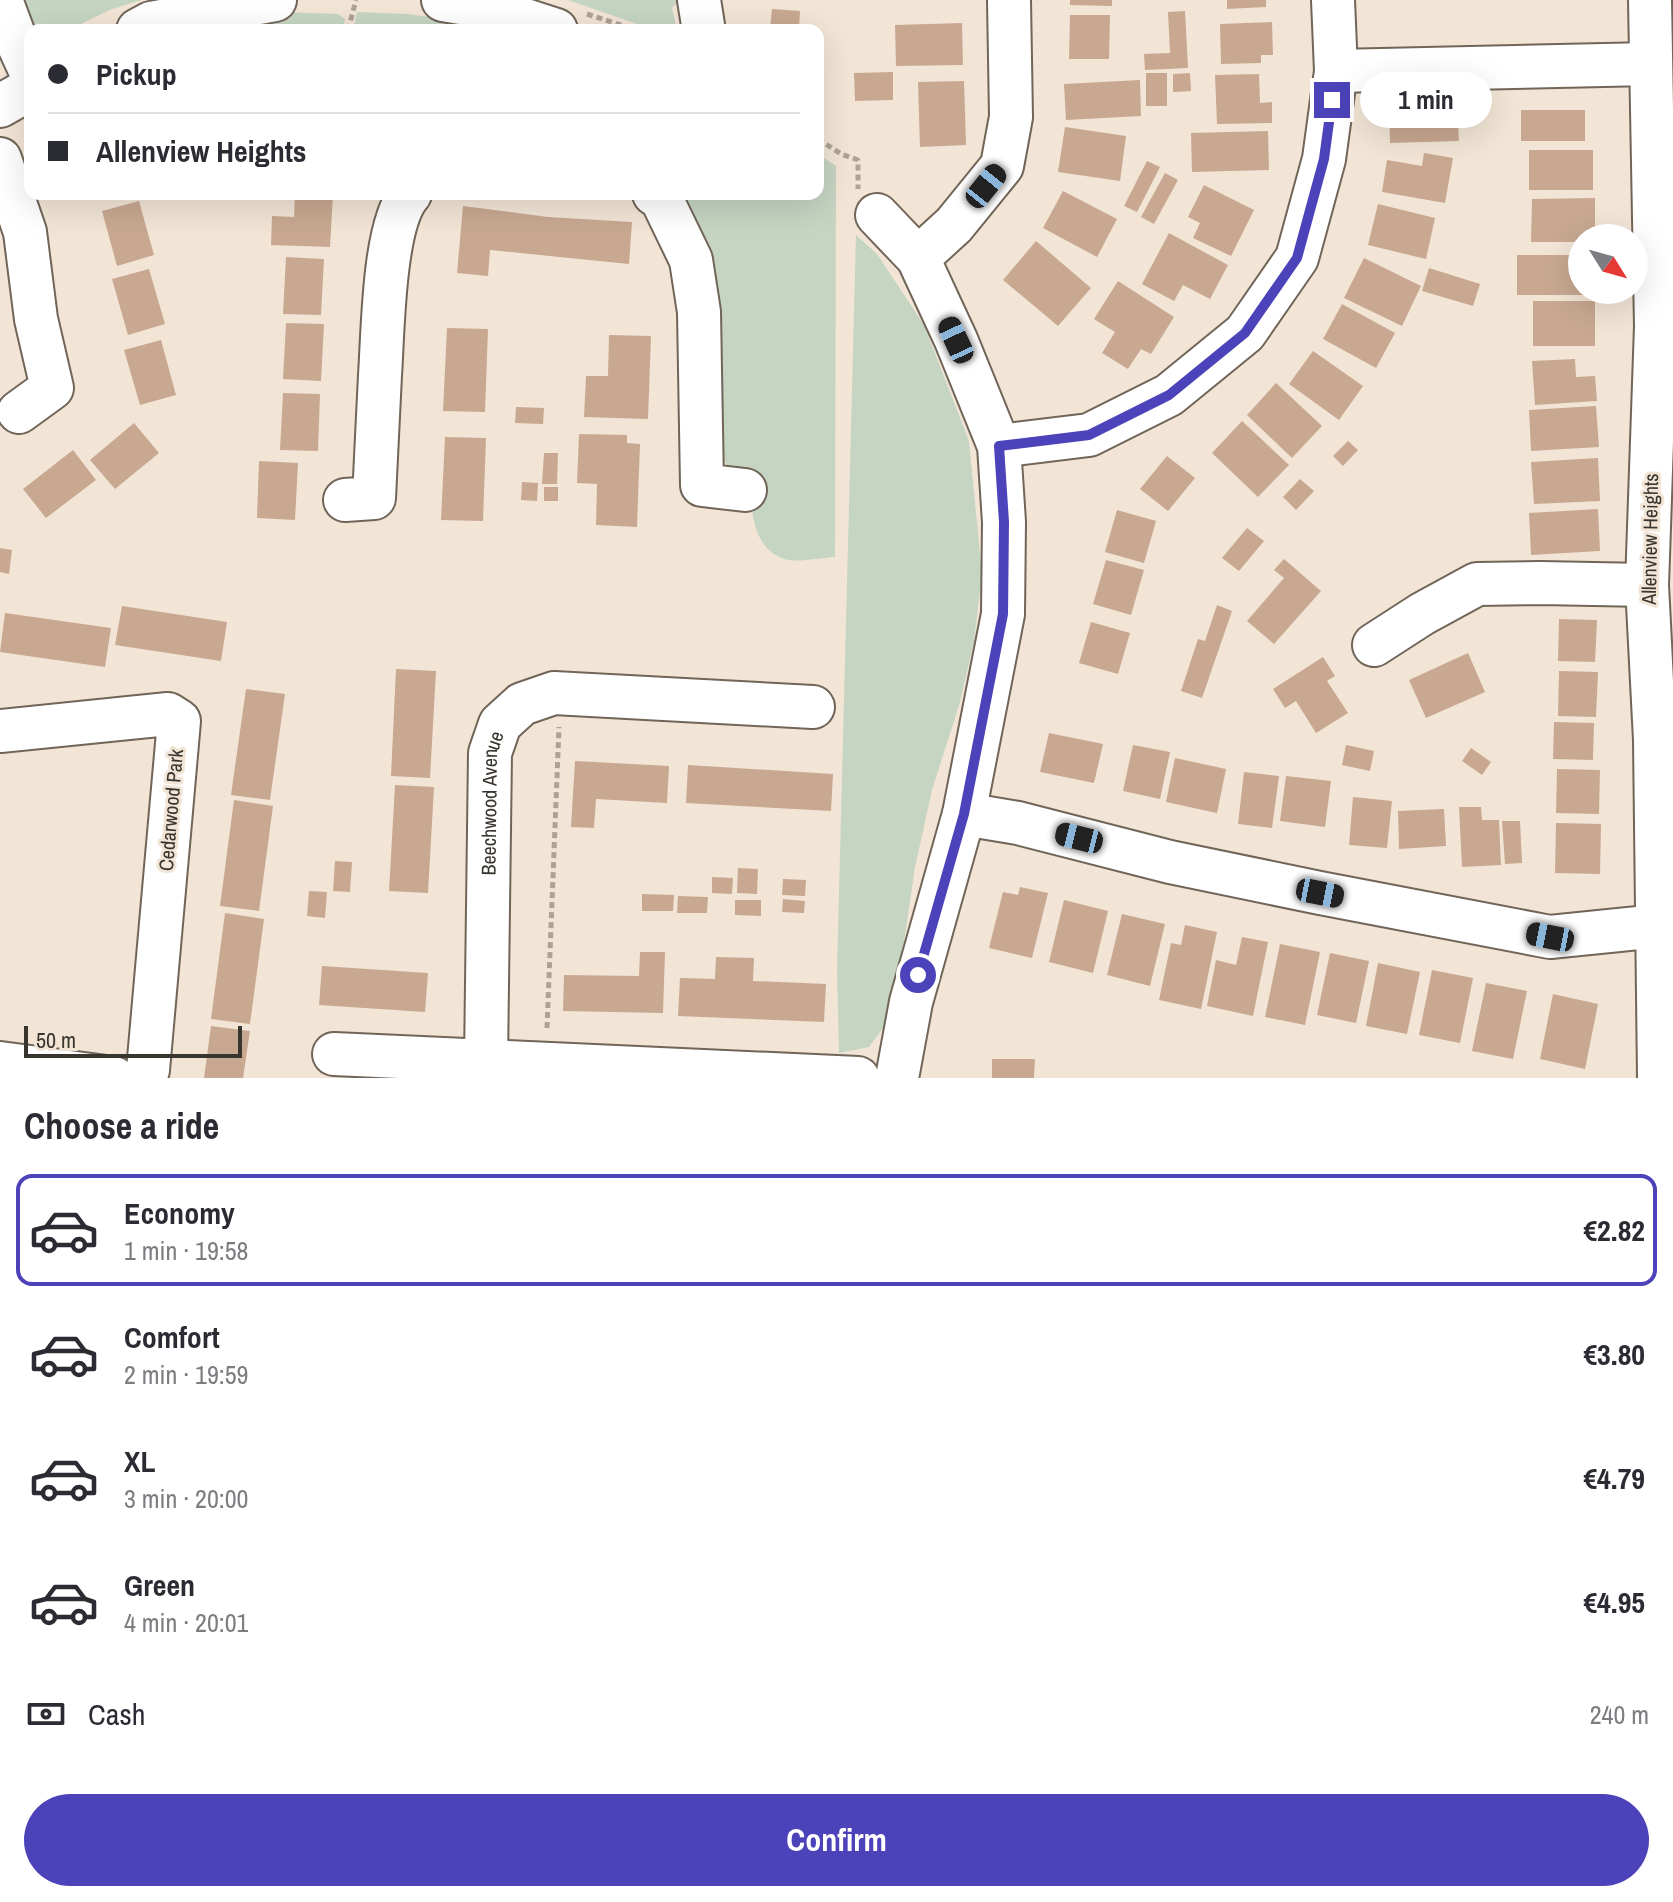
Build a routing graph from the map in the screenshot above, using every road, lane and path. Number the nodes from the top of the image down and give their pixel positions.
1 (1, 0) edge
2 (275, 0) edge
3 (356, 0) edge
4 (443, 0) edge
5 (699, 0) edge
6 (1009, 0) edge
7 (1333, 0) edge
8 (1650, 0) edge
9 (149, 24) edge
10 (350, 24) edge
11 (530, 24) edge
12 (703, 24) edge
13 (24, 57) edge
14 (1650, 64) junction
15 (1336, 71) junction
16 (24, 92) edge
17 (0, 106) edge
18 (824, 143) edge
19 (0, 159) edge
20 (405, 200) edge
21 (662, 200) edge
22 (877, 215) joint
23 (918, 258) junction
24 (19, 412) dead end
25 (999, 446) junction
26 (745, 490) dead end
27 (345, 500) dead end
28 (1647, 585) junction
29 (1374, 645) dead end
30 (560, 694) junction
31 (813, 707) dead end
32 (0, 731) edge
33 (964, 814) junction
34 (1658, 926) junction
35 (334, 1054) dead end
36 (486, 1061) junction
37 (0, 1063) edge
38 (546, 1064) junction
39 (114, 1078) edge
40 (142, 1078) edge
41 (858, 1078) edge
42 (897, 1078) edge
43 (1659, 1078) edge

1 - 13 street
2 - 9 street
3 - 10 path
4 - 11 street
5 - 12 street
6 - 23 street
7 - 15 street
8 - 14 street, Allenview Heights
14 - 15 street
14 - 28 street, Allenview Heights
15 - 25 street
16 - 17 street
18 - 22 path
19 - 24 street
20 - 27 street
21 - 26 street
22 - 23 street
23 - 25 street
25 - 33 street
28 - 29 street
28 - 34 street, Allenview Heights
30 - 31 street, Beechwood Avenue
30 - 36 street, Beechwood Avenue
30 - 38 path
32 - 40 street, Cedarwood Park
33 - 34 street
33 - 42 street
34 - 43 street, Allenview Heights
35 - 36 street
36 - 38 street
37 - 39 street
38 - 41 street

